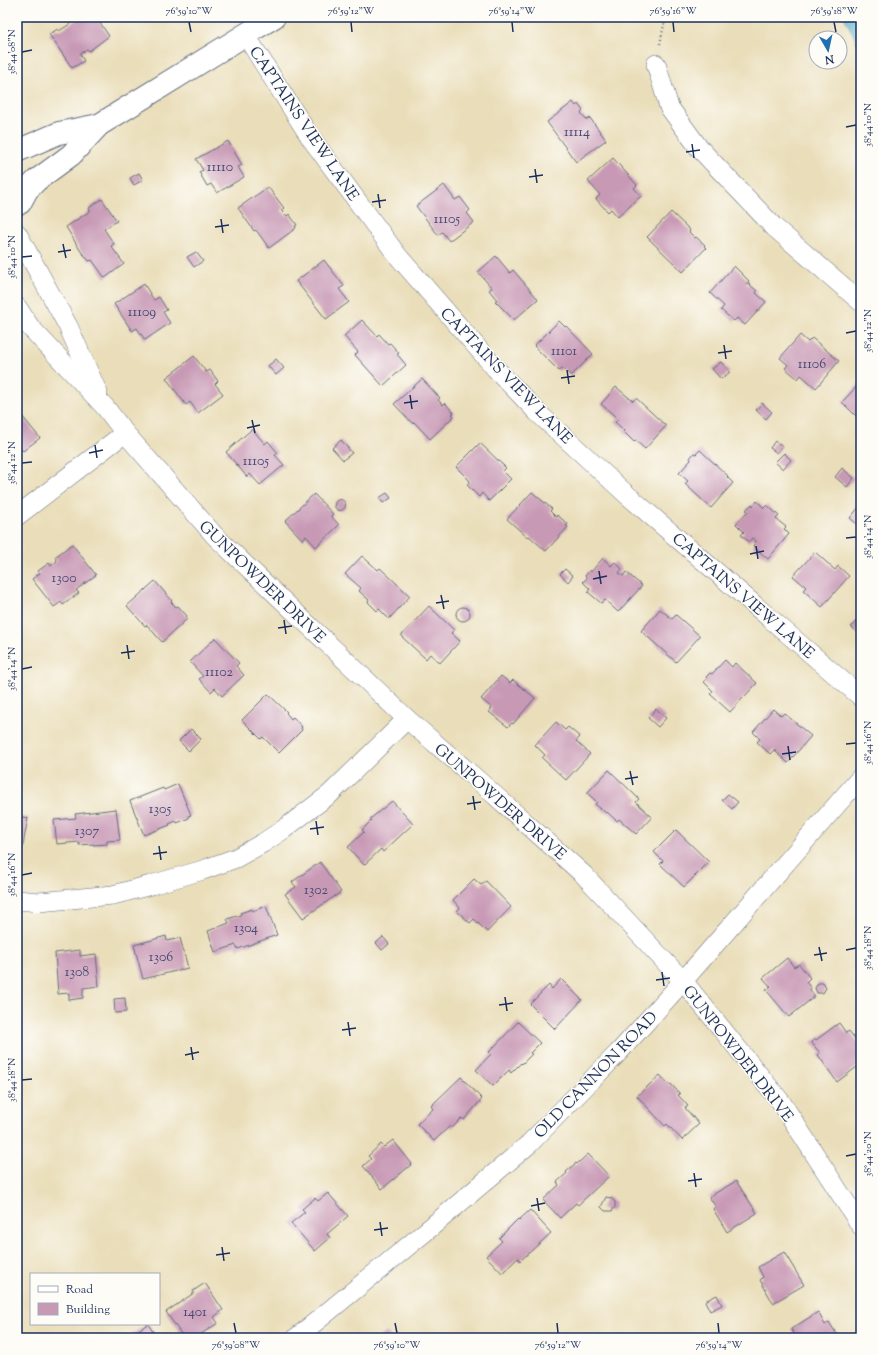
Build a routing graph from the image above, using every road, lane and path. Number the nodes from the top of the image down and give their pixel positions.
1 (667, 17) edge
2 (270, 18) edge
3 (245, 34) junction
4 (656, 64) joint
5 (99, 124) junction
6 (17, 152) edge
7 (17, 204) edge
8 (17, 233) edge
9 (861, 302) edge
10 (17, 307) edge
11 (105, 407) junction
12 (125, 433) junction
13 (17, 516) edge
14 (861, 697) edge
15 (407, 719) junction
16 (861, 777) edge
17 (17, 900) edge
18 (683, 981) junction
19 (861, 1226) edge
20 (296, 1338) edge

1 - 4 path
2 - 3 street
3 - 5 street
3 - 14 street, CAPTAINS VIEW LANE
4 - 9 street
5 - 6 street
5 - 7 street
8 - 11 street, GUNPOWDER DRIVE
10 - 11 street, GUNPOWDER DRIVE
11 - 12 street, GUNPOWDER DRIVE
12 - 13 street
12 - 15 street, GUNPOWDER DRIVE
15 - 17 street
15 - 18 street, GUNPOWDER DRIVE
16 - 18 street, OLD CANNON ROAD
18 - 19 street, GUNPOWDER DRIVE
18 - 20 street, OLD CANNON ROAD

